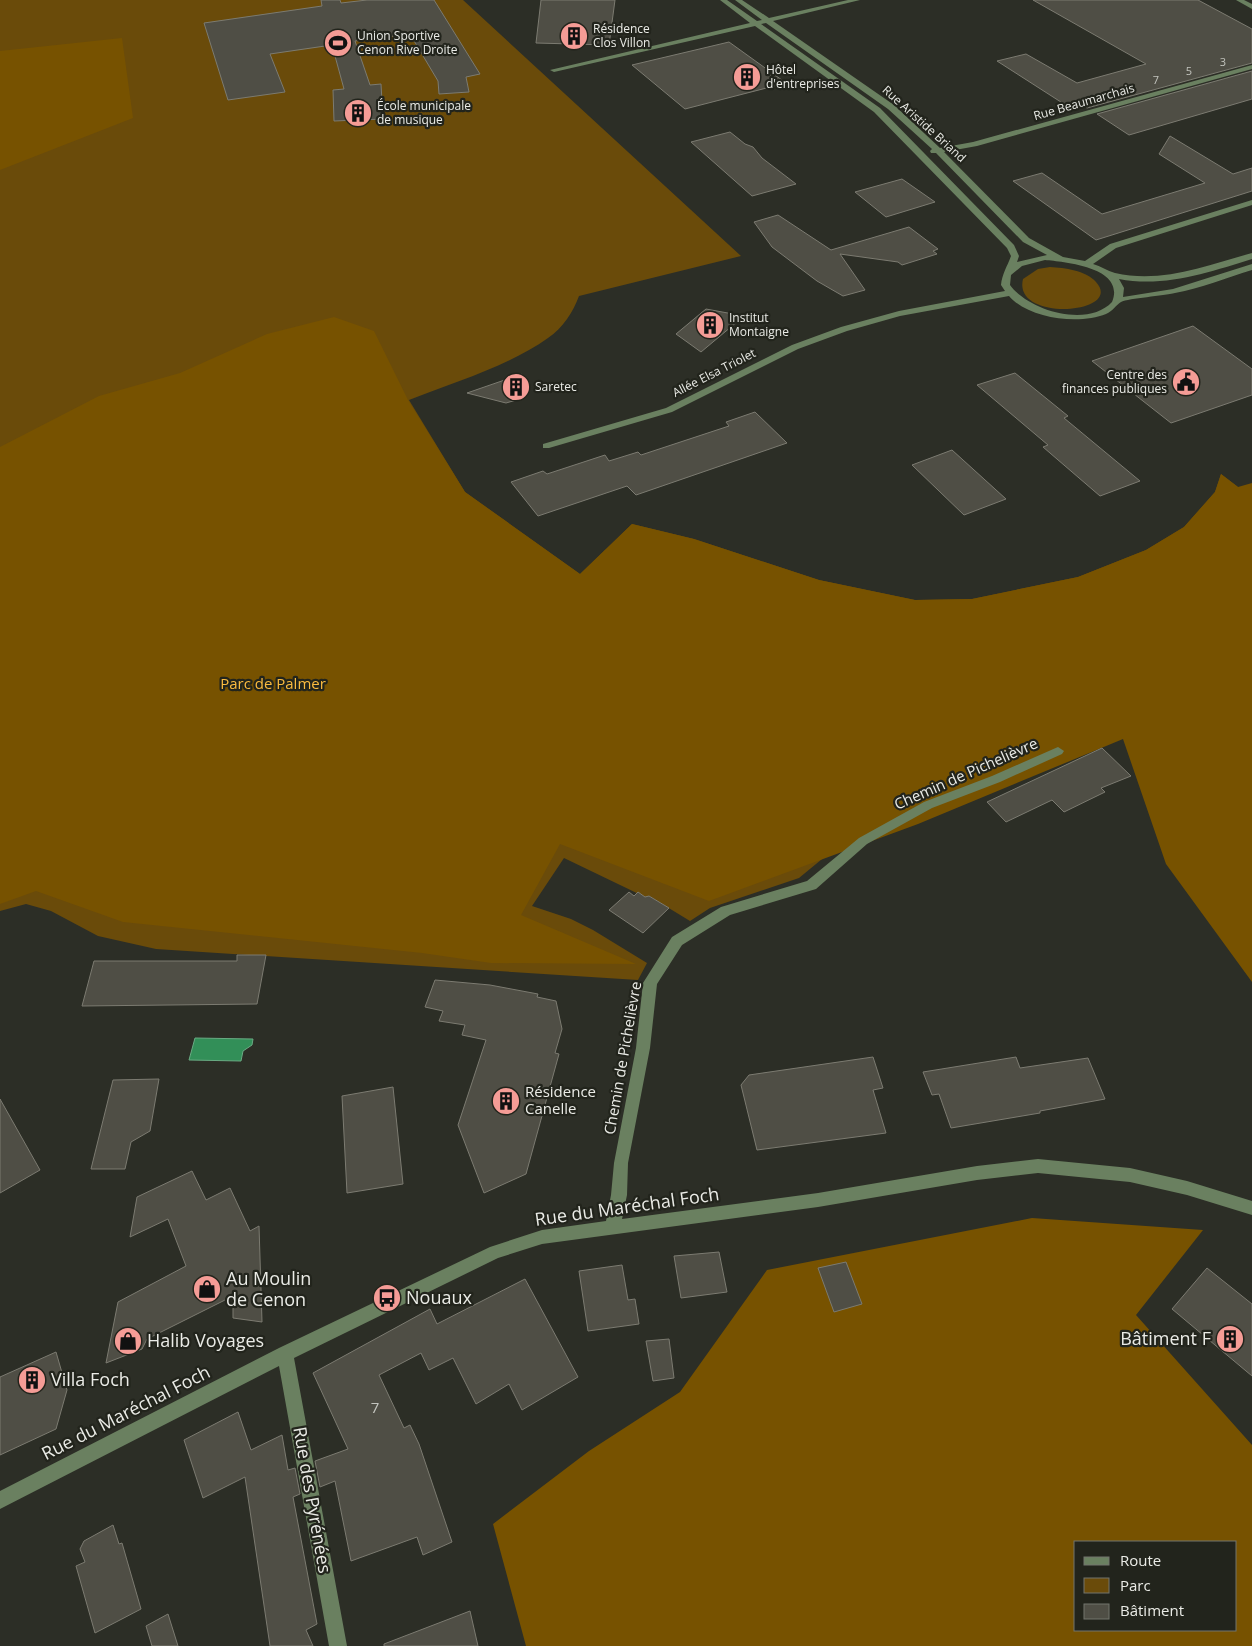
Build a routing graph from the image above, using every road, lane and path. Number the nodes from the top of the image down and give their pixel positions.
1 (723, 0) edge
2 (738, 0) edge
3 (856, 0) edge
4 (1245, 1) edge
5 (1252, 7) edge
6 (767, 20) junction
7 (756, 23) junction
8 (1252, 66) edge
9 (554, 70) dead end
10 (938, 150) junction
11 (922, 153) junction
12 (1252, 202) edge
13 (1060, 258) junction
14 (1251, 258) edge
15 (1087, 264) junction
16 (1252, 267) edge
17 (1010, 270) junction
18 (1108, 274) junction
19 (1009, 293) junction
20 (1118, 300) junction
21 (546, 446) dead end
22 (1058, 751) dead end
23 (1252, 1208) edge
24 (613, 1227) junction
25 (285, 1354) junction
26 (0, 1500) edge
27 (338, 1646) edge

1 - 7 street, Rue Aristide Briand
2 - 6 street, Rue Aristide Briand
3 - 6 street
4 - 5 street
6 - 7 street
6 - 10 street, Rue Aristide Briand
7 - 9 street
7 - 11 street, Rue Aristide Briand
8 - 10 street, Rue Beaumarchais
10 - 11 street, Rue Beaumarchais
10 - 13 street, Rue Aristide Briand
11 - 17 street, Rue Aristide Briand
12 - 15 street
13 - 15 street
13 - 17 street
14 - 18 street
15 - 18 street
16 - 20 street
17 - 19 street, Rue Aristide Briand
18 - 20 street
19 - 20 street
19 - 21 street, Allée Elsa Triolet
22 - 24 street, Chemin de Pichelièvre
23 - 24 street, Rue du Maréchal Foch
24 - 25 street, Rue du Maréchal Foch
25 - 26 street, Rue du Maréchal Foch
25 - 27 street, Rue des Pyrénées

